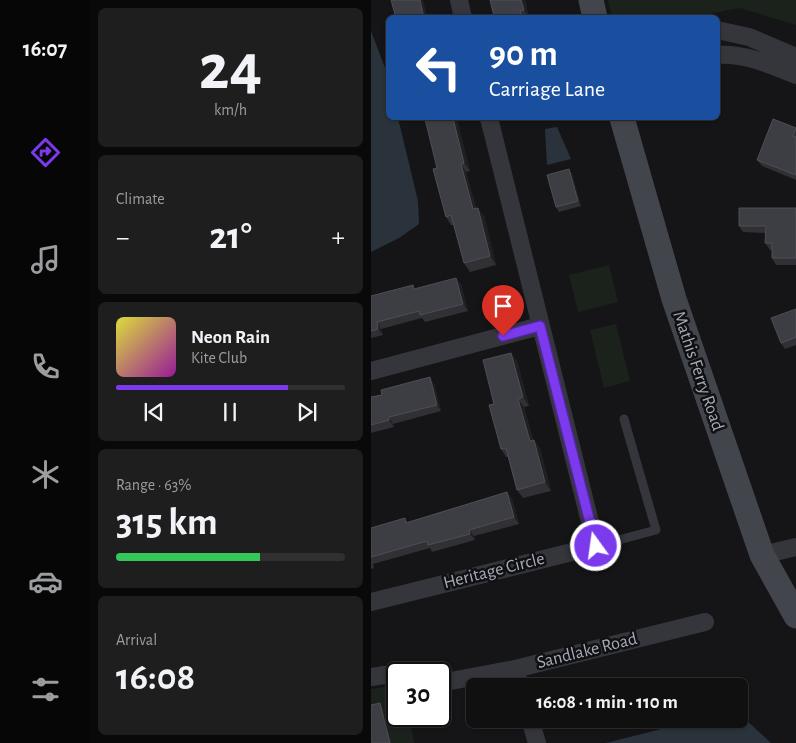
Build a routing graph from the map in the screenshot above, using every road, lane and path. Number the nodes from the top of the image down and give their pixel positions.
1 (459, 0) edge
2 (591, 0) edge
3 (462, 15) edge
4 (594, 15) edge
5 (720, 31) edge
6 (720, 55) edge
7 (796, 57) edge
8 (796, 75) edge
9 (489, 120) edge
10 (623, 120) edge
11 (540, 326) junction
12 (371, 371) edge
13 (624, 419) dead end
14 (596, 546) junction
15 (796, 547) edge
16 (762, 555) junction
17 (371, 602) edge
18 (796, 616) edge
19 (705, 622) dead end
20 (515, 669) junction
21 (386, 675) edge
22 (371, 677) edge
23 (518, 678) edge
24 (451, 681) edge
25 (533, 728) edge
26 (537, 743) edge

1 - 3 street
2 - 4 main road
5 - 7 street
6 - 8 street
9 - 11 street
10 - 16 main road, Mathis Ferry Road
11 - 12 street
11 - 14 street
13 - 14 lane
14 - 17 street, Heritage Circle
15 - 16 street
16 - 18 main road, Mathis Ferry Road
19 - 20 street, Sandlake Road
20 - 23 street
20 - 24 street, Sandlake Road
21 - 22 street
25 - 26 street

